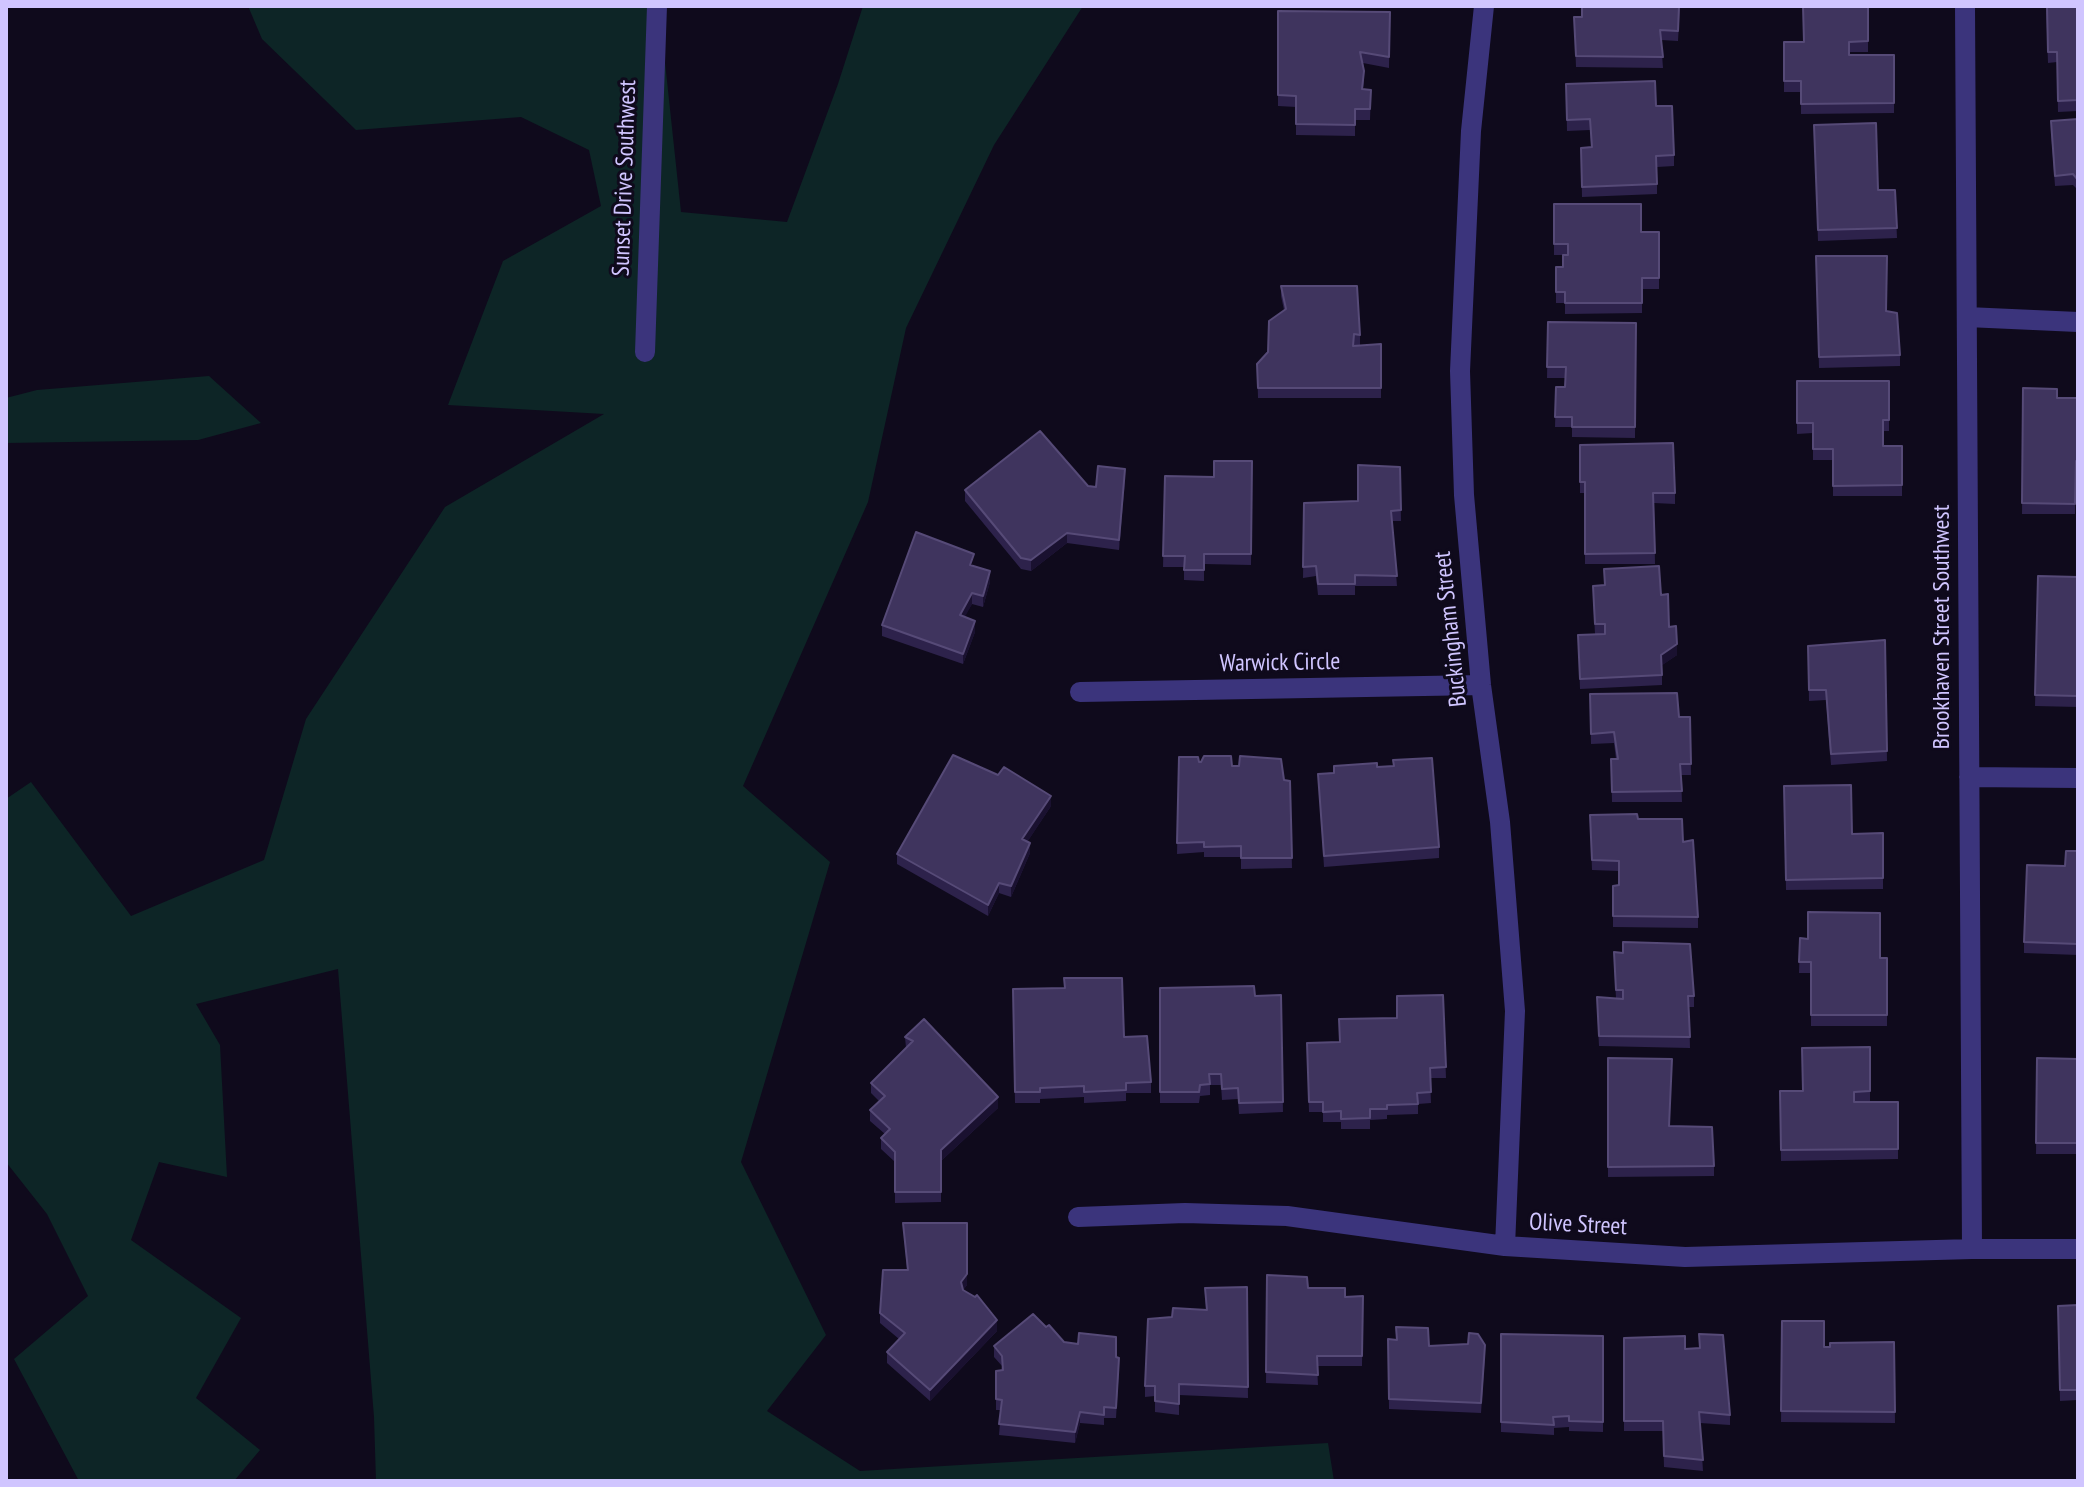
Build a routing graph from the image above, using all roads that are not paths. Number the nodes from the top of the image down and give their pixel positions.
1 (657, 6) edge
2 (1484, 6) edge
3 (1965, 6) edge
4 (1967, 317) junction
5 (2078, 322) edge
6 (645, 352) dead end
7 (1481, 685) junction
8 (1080, 692) dead end
9 (1969, 777) junction
10 (2078, 778) edge
11 (1078, 1217) dead end
12 (1505, 1246) junction
13 (1972, 1249) junction
14 (2078, 1249) edge

1 - 6 street, Sunset Drive Southwest
2 - 7 street, Buckingham Street
3 - 4 street, Brookhaven Street Southwest
4 - 5 street
4 - 9 street, Brookhaven Street Southwest
7 - 8 street, Warwick Circle
7 - 12 street, Buckingham Street
9 - 10 street
9 - 13 street, Brookhaven Street Southwest
11 - 12 street, Olive Street
12 - 13 street, Olive Street
13 - 14 street, Olive Street

